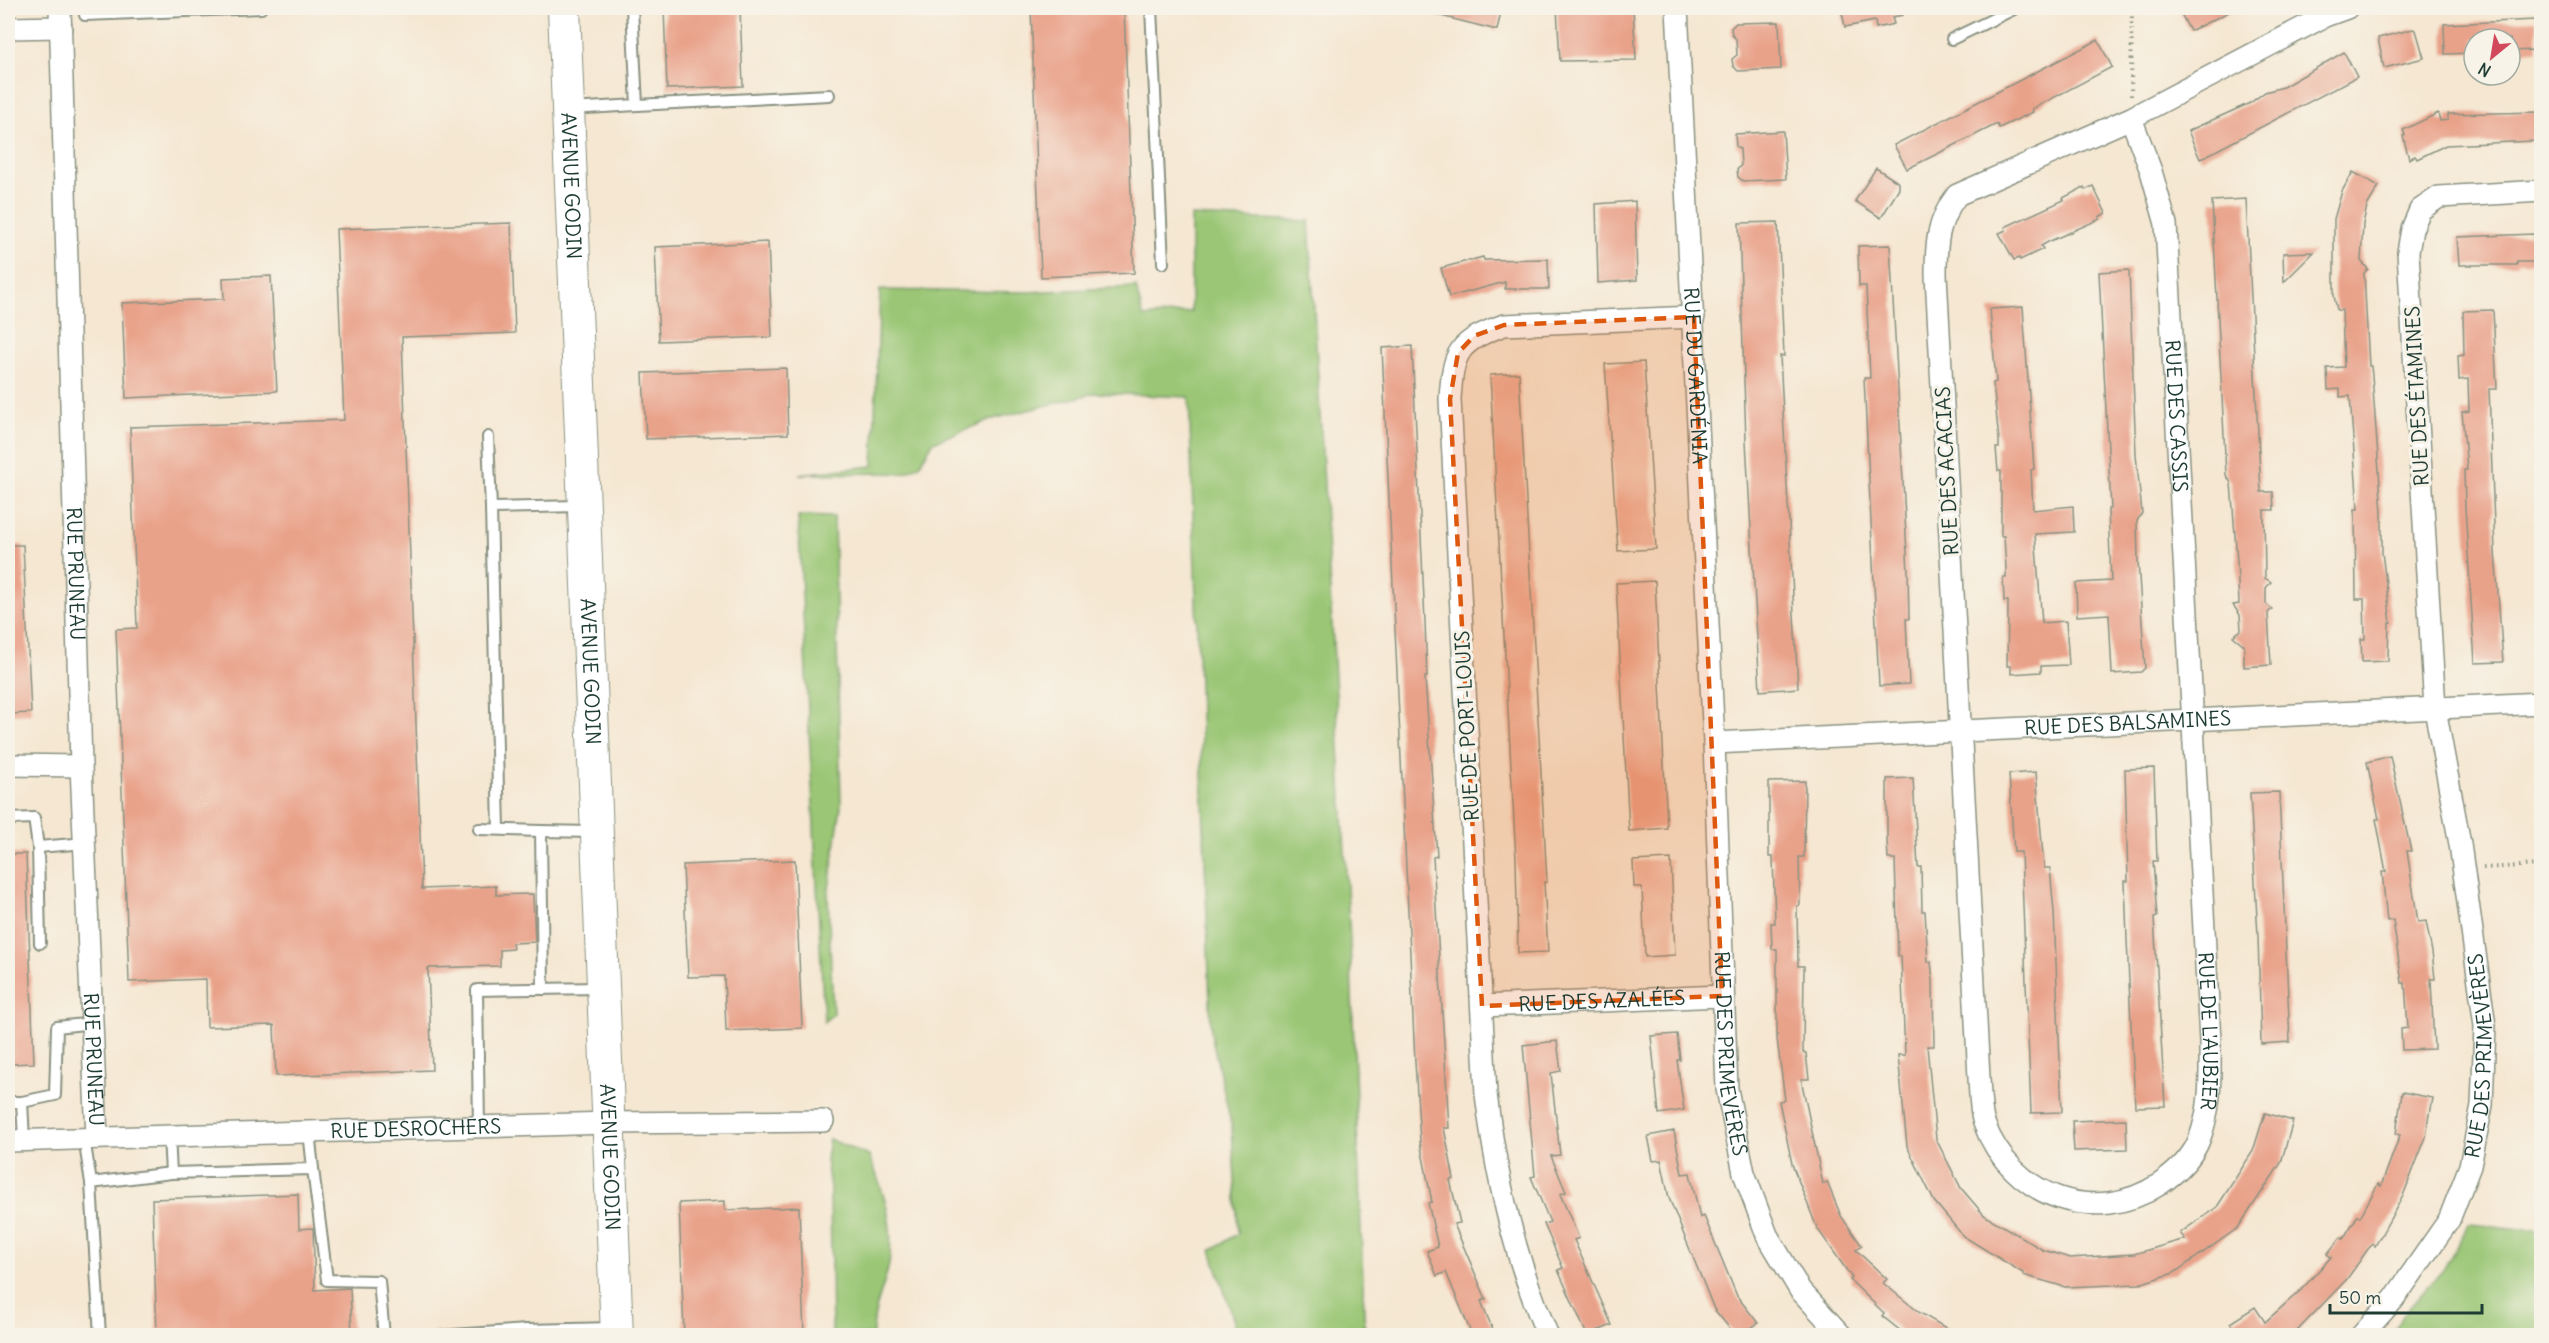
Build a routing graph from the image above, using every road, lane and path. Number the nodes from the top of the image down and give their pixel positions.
1 (261, 8) edge
2 (564, 8) edge
3 (632, 8) edge
4 (1150, 8) edge
5 (1677, 8) edge
6 (2016, 8) edge
7 (2132, 8) edge
8 (2347, 8) edge
9 (85, 15) dead end
10 (60, 17) edge
11 (8, 28) edge
12 (1952, 39) dead end
13 (829, 95) dead end
14 (637, 105) junction
15 (568, 109) junction
16 (2131, 118) junction
17 (2541, 191) edge
18 (1163, 263) dead end
19 (1694, 317) junction
20 (488, 436) dead end
21 (583, 506) junction
22 (491, 508) junction
23 (2541, 703) edge
24 (2435, 709) junction
25 (2192, 720) junction
26 (1962, 731) junction
27 (1714, 743) junction
28 (8, 765) edge
29 (81, 766) junction
30 (8, 810) edge
31 (8, 819) edge
32 (479, 829) dead end
33 (499, 829) junction
34 (541, 831) junction
35 (597, 832) junction
36 (86, 842) junction
37 (38, 847) junction
38 (2464, 870) junction
39 (2541, 870) edge
40 (40, 943) dead end
41 (603, 988) junction
42 (543, 989) junction
43 (1722, 996) junction
44 (1482, 1006) junction
45 (93, 1023) junction
46 (8, 1102) edge
47 (22, 1102) junction
48 (823, 1121) dead end
49 (608, 1123) junction
50 (479, 1127) junction
51 (309, 1131) junction
52 (169, 1136) junction
53 (91, 1138) junction
54 (16, 1141) edge
55 (313, 1169) junction
56 (171, 1173) junction
57 (91, 1183) junction
58 (616, 1332) edge
59 (527, 1333) edge
60 (100, 1335) edge
61 (384, 1335) edge
62 (437, 1335) edge
63 (1548, 1335) edge
64 (1842, 1335) edge
65 (2362, 1335) edge

1 - 9 lane
2 - 15 street, AVENUE GODIN
3 - 14 lane
4 - 18 lane
5 - 19 street, RUE DU GARDÉNIA
6 - 12 lane
7 - 16 path
8 - 16 street
10 - 11 street
10 - 29 street, RUE PRUNEAU
13 - 14 lane
14 - 15 lane
15 - 21 street, AVENUE GODIN
16 - 25 street, RUE DES CASSIS
16 - 26 street, RUE DES ACACIAS
17 - 24 street, RUE DES ÉTAMINES
19 - 27 street, RUE DU GARDÉNIA
19 - 44 street, RUE DE PORT-LOUIS
20 - 22 lane
21 - 22 lane
21 - 35 street, AVENUE GODIN
22 - 33 lane
23 - 24 street, RUE DES BALSAMINES
24 - 25 street, RUE DES BALSAMINES
24 - 38 street, RUE DES PRIMEVÈRES
25 - 26 street, RUE DES BALSAMINES
25 - 26 street, RUE DE L'AUBIER
26 - 27 street, RUE DES BALSAMINES
27 - 43 street, RUE DES PRIMEVÈRES
28 - 29 street
29 - 36 street, RUE PRUNEAU
30 - 31 lane
31 - 37 lane
32 - 33 lane
33 - 34 lane
34 - 35 lane
34 - 42 lane
35 - 41 street, AVENUE GODIN
36 - 37 lane
36 - 45 street, RUE PRUNEAU
37 - 40 lane
38 - 39 path
38 - 65 street, RUE DES PRIMEVÈRES
41 - 42 lane
41 - 49 street, AVENUE GODIN
42 - 50 lane
43 - 44 street, RUE DES AZALÉES
43 - 64 street, RUE DES PRIMEVÈRES
44 - 63 street, RUE DE PORT-LOUIS
45 - 47 lane
45 - 53 street, RUE PRUNEAU
46 - 47 lane
47 - 54 lane
48 - 49 street, RUE DESROCHERS
49 - 50 street, RUE DESROCHERS
49 - 58 street, AVENUE GODIN
50 - 51 street, RUE DESROCHERS
51 - 52 street, RUE DESROCHERS
51 - 55 lane
52 - 53 street, RUE DESROCHERS
52 - 56 lane
53 - 54 street, RUE DESROCHERS
53 - 57 lane
55 - 56 lane
55 - 61 lane
56 - 57 lane
57 - 60 lane
58 - 59 lane
59 - 62 lane

